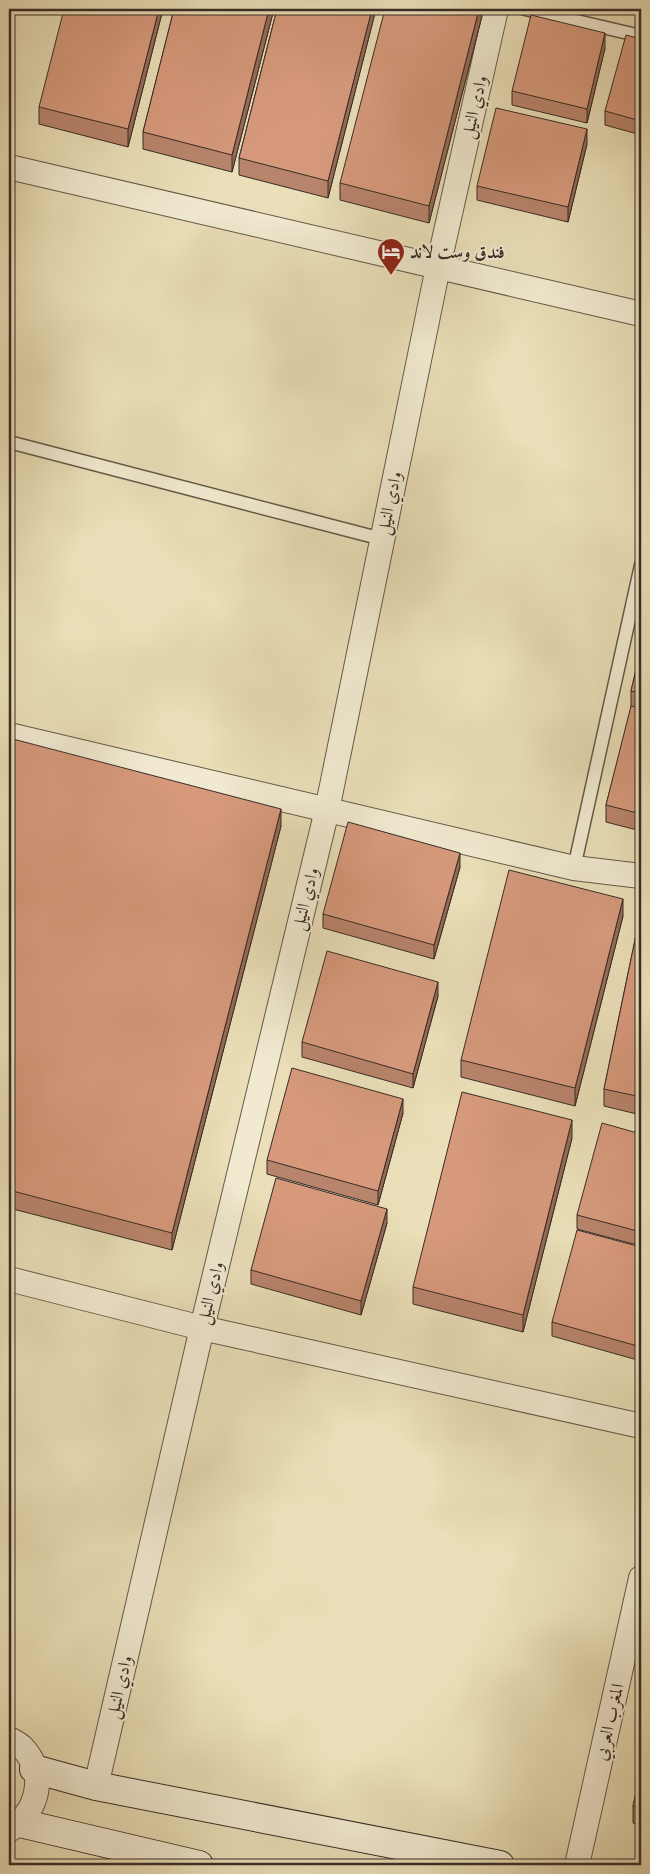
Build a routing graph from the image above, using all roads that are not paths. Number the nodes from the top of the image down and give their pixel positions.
1 (496, 9) edge
2 (525, 9) edge
3 (641, 36) edge
4 (9, 166) edge
5 (438, 267) junction
6 (641, 314) edge
7 (9, 442) edge
8 (382, 539) junction
9 (641, 565) edge
10 (9, 735) edge
11 (327, 810) junction
12 (574, 868) junction
13 (641, 876) edge
14 (9, 1279) edge
15 (202, 1328) junction
16 (641, 1426) edge
17 (641, 1578) edge
18 (9, 1739) edge
19 (34, 1769) junction
20 (96, 1786) junction
21 (14, 1827) edge
22 (199, 1865) edge
23 (500, 1865) edge
24 (577, 1865) edge

1 - 5 street, وادي النيل
2 - 3 lane
4 - 5 street
5 - 6 street
5 - 8 street, وادي النيل
7 - 8 lane
8 - 11 street, وادي النيل
9 - 12 lane
10 - 11 street
11 - 12 street
11 - 15 street, وادي النيل
12 - 13 street
14 - 15 street
15 - 16 street
15 - 20 street, وادي النيل
17 - 24 street, المغرب العربي
18 - 19 street
19 - 20 street
19 - 21 street
20 - 23 street
21 - 22 street

